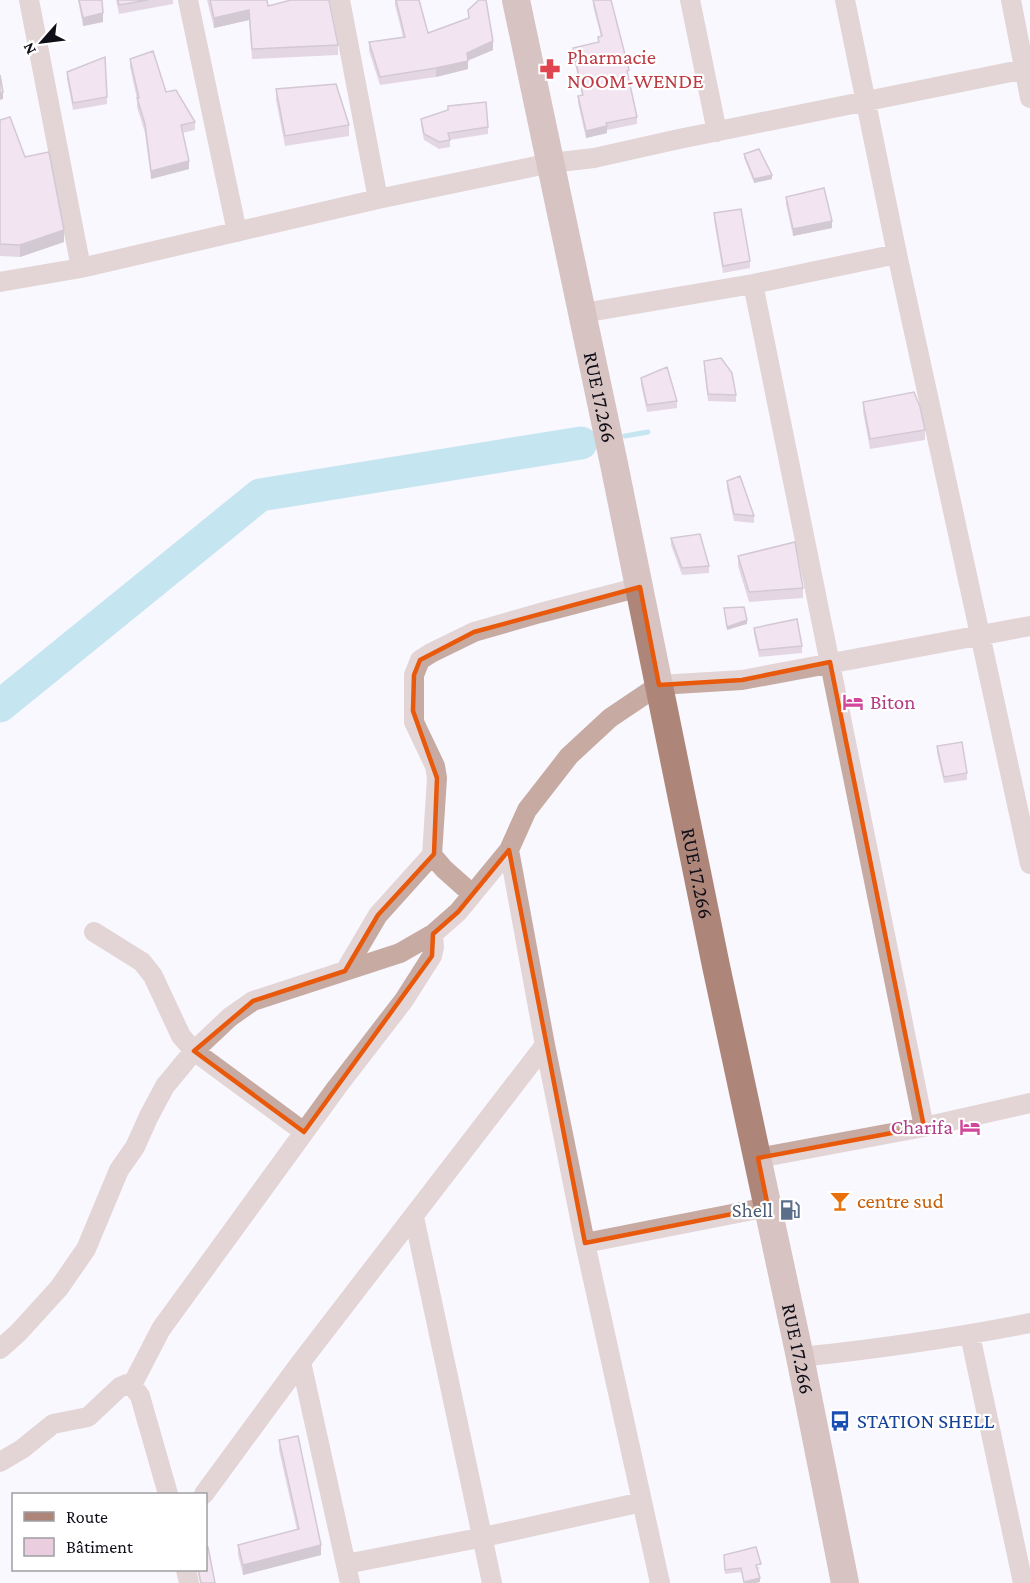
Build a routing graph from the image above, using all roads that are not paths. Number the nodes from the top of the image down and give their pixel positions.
1 (29, 0) edge
2 (188, 0) edge
3 (340, 0) edge
4 (516, 0) edge
5 (690, 0) edge
6 (845, 0) edge
7 (1011, 0) edge
8 (1027, 68) edge
9 (1030, 99) edge
10 (866, 100) junction
11 (717, 132) junction
12 (551, 163) junction
13 (378, 200) junction
14 (237, 232) junction
15 (897, 254) junction
16 (81, 268) junction
17 (0, 282) edge
18 (753, 284) junction
19 (583, 313) junction
20 (640, 587) junction
21 (1030, 626) edge
22 (979, 636) junction
23 (830, 662) junction
24 (659, 685) junction
25 (509, 850) junction
26 (432, 855) junction
27 (1030, 864) edge
28 (472, 894) junction
29 (94, 932) dead end
30 (433, 934) junction
31 (345, 971) junction
32 (545, 1045) junction
33 (194, 1050) junction
34 (1030, 1103) edge
35 (924, 1127) junction
36 (304, 1132) junction
37 (758, 1158) junction
38 (768, 1207) junction
39 (414, 1217) junction
40 (585, 1243) junction
41 (1030, 1323) edge
42 (970, 1335) junction
43 (0, 1349) edge
44 (800, 1357) junction
45 (302, 1362) junction
46 (132, 1385) junction
47 (0, 1462) edge
48 (168, 1493) edge
49 (205, 1493) edge
50 (642, 1502) junction
51 (484, 1537) junction
52 (348, 1574) edge
53 (492, 1583) edge
54 (660, 1583) edge
55 (845, 1583) edge
56 (1023, 1583) edge

1 - 16 street
2 - 14 street
3 - 13 street
4 - 12 main road, RUE 17.266
5 - 11 street
6 - 10 street
7 - 8 street
8 - 9 street
8 - 10 street
10 - 11 street
10 - 15 street
11 - 12 street
12 - 13 street
12 - 19 main road, RUE 17.266
13 - 14 street
14 - 16 street
15 - 18 street
15 - 22 street
16 - 17 street
18 - 19 street
18 - 23 street
19 - 20 main road, RUE 17.266
20 - 24 main road, RUE 17.266
20 - 26 street
21 - 22 street
22 - 23 street
22 - 27 street
23 - 24 street
23 - 35 street
24 - 25 street
24 - 37 main road, RUE 17.266
25 - 28 street
25 - 32 street
26 - 28 street
26 - 31 street
28 - 30 street
29 - 33 street
30 - 31 street
30 - 36 street
31 - 33 street
32 - 39 street
32 - 40 street
33 - 36 street
33 - 43 street
34 - 35 street
35 - 37 street
36 - 46 street
37 - 38 main road, RUE 17.266
38 - 40 street
38 - 44 main road, RUE 17.266
39 - 45 street
39 - 51 street
40 - 50 street
41 - 42 street
42 - 44 street
42 - 56 street
44 - 55 main road, RUE 17.266
45 - 49 street
45 - 52 street
46 - 47 street
46 - 48 street
50 - 51 street
50 - 54 street
51 - 52 street
51 - 53 street

